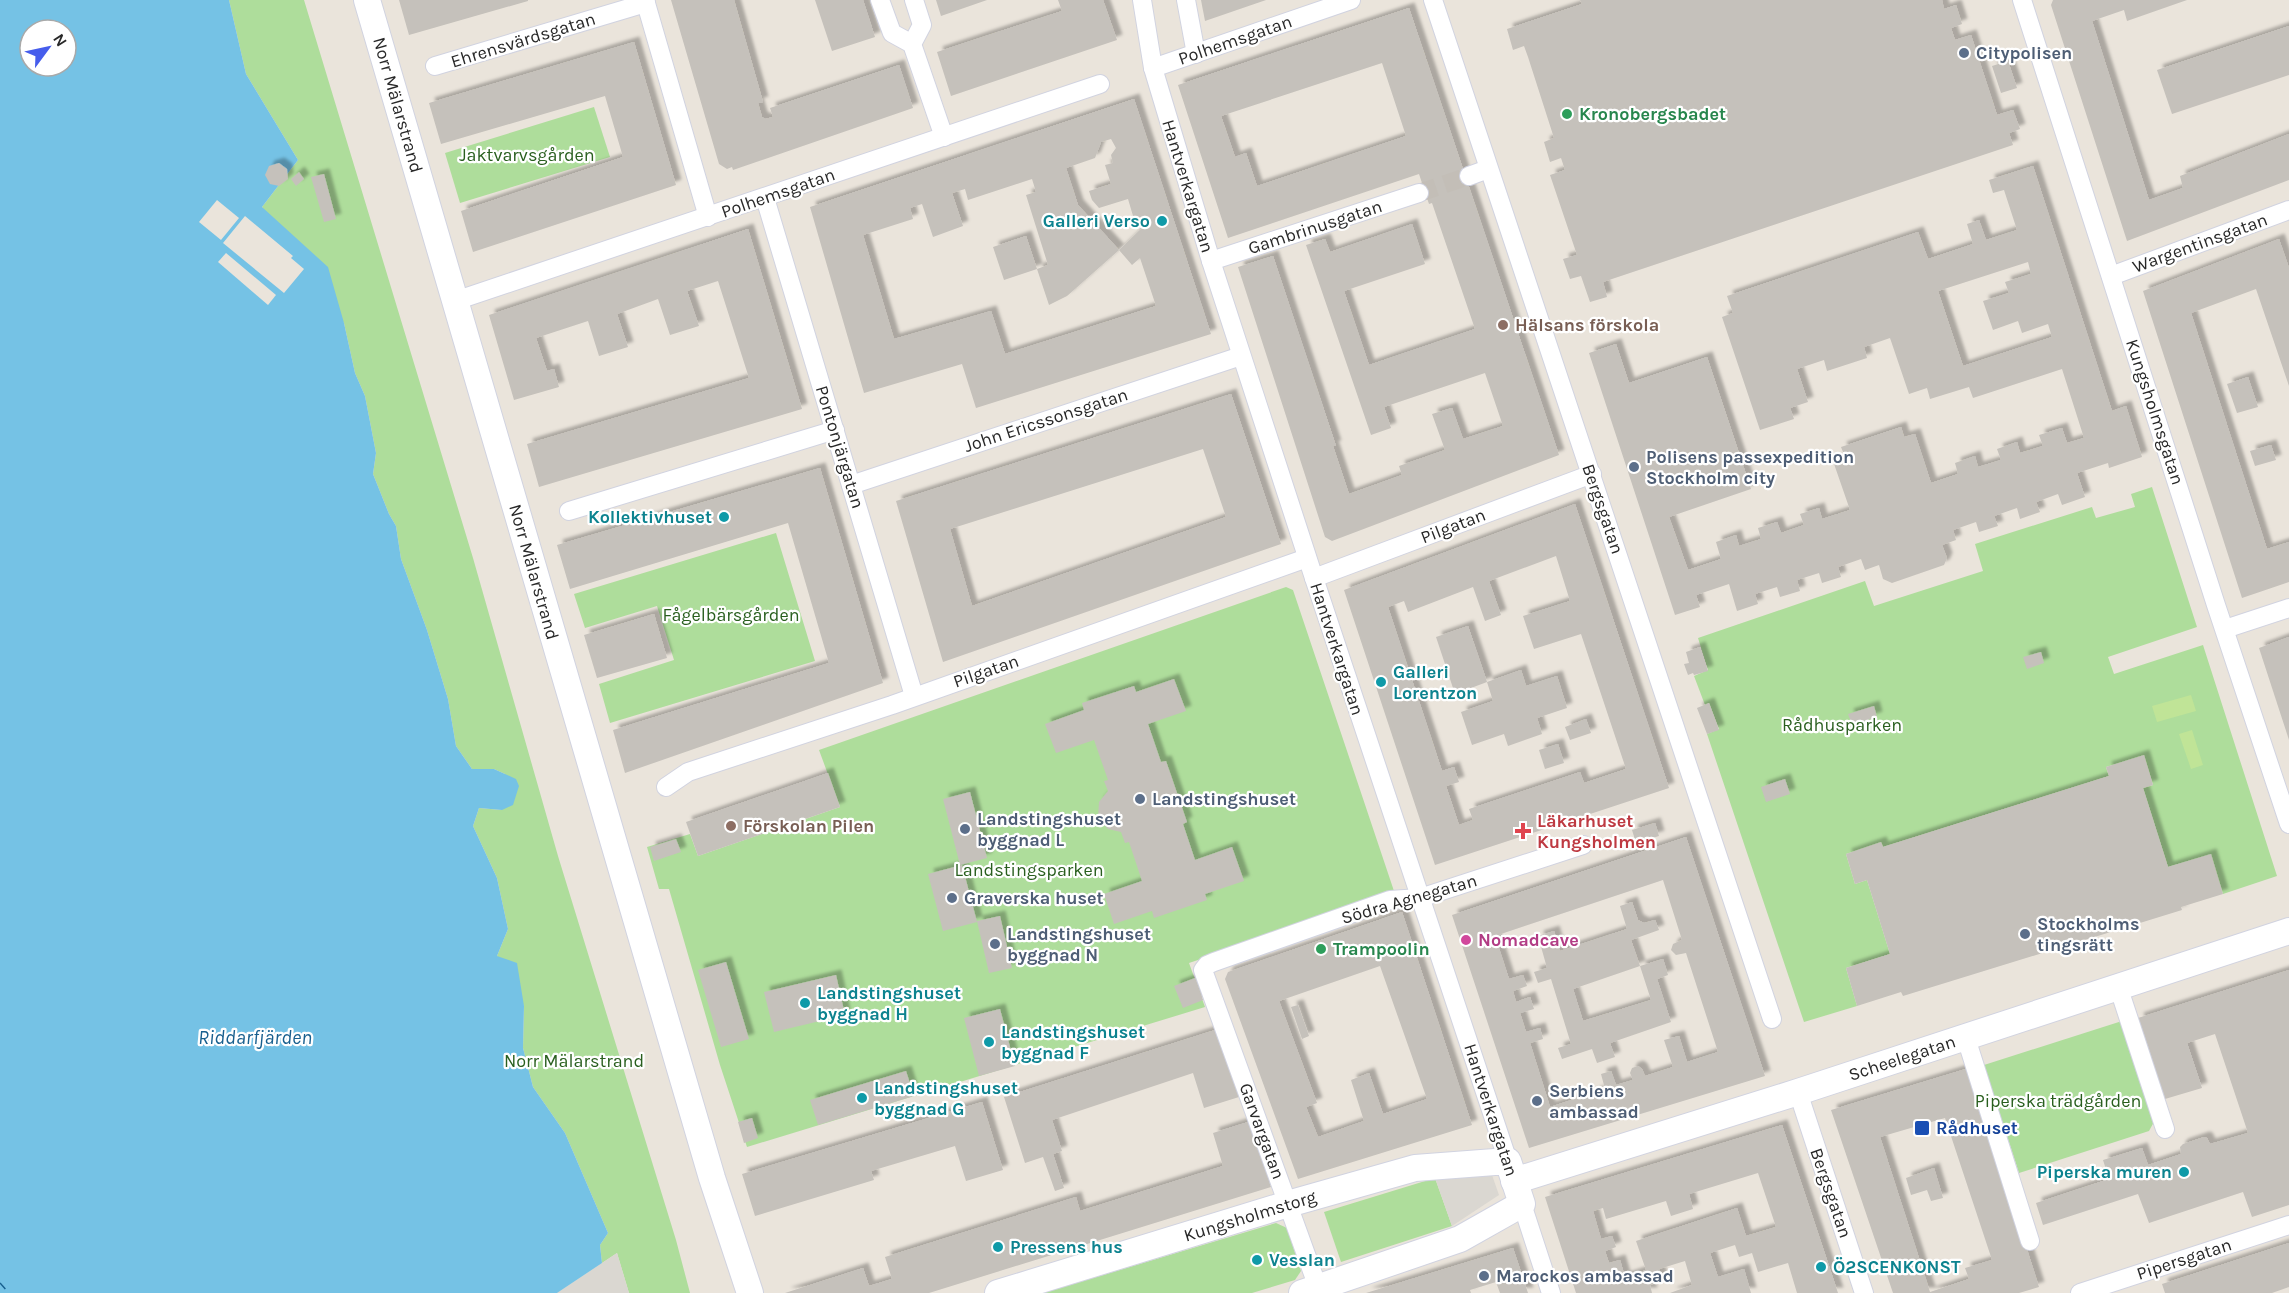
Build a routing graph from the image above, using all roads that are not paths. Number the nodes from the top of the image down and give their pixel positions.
1 (367, 0) edge
2 (880, 0) edge
3 (914, 0) edge
4 (1142, 0) edge
5 (1186, 0) edge
6 (1351, 0) edge
7 (1433, 0) edge
8 (2022, 0) edge
9 (645, 2) edge
10 (912, 44) junction
11 (1196, 54) junction
12 (435, 66) dead end
13 (1153, 68) junction
14 (1100, 84) dead end
15 (944, 137) junction
16 (1488, 169) junction
17 (1469, 176) tunnel mouth
18 (1419, 193) tunnel mouth
19 (765, 198) junction
20 (2289, 210) edge
21 (708, 217) junction
22 (1211, 261) junction
23 (2111, 276) junction
24 (455, 301) junction
25 (1241, 356) junction
26 (835, 430) junction
27 (1592, 474) junction
28 (851, 485) junction
29 (569, 511) dead end
30 (1307, 558) junction
31 (1314, 578) junction
32 (2289, 608) edge
33 (2225, 628) junction
34 (914, 696) junction
35 (666, 787) dead end
36 (2289, 824) edge
37 (1583, 845) dead end
38 (1420, 898) junction
39 (2289, 931) edge
40 (1203, 970) joint
41 (2118, 986) junction
42 (1772, 1018) dead end
43 (1966, 1038) junction
44 (1798, 1092) junction
45 (2165, 1129) dead end
46 (712, 1178) junction
47 (1515, 1182) junction
48 (1288, 1204) junction
49 (2289, 1225) edge
50 (2031, 1241) dead end
51 (1314, 1291) edge
52 (734, 1293) edge
53 (750, 1293) edge
54 (998, 1293) edge
55 (1551, 1293) edge
56 (1864, 1293) edge
57 (2080, 1293) edge

1 - 24 street, Norr Mälarstrand
2 - 10 street
3 - 10 street
4 - 13 street, Hantverkargatan
5 - 11 street
6 - 11 street, Polhemsgatan
7 - 16 street, Bergsgatan
8 - 23 street, Kungsholmsgatan
9 - 12 street, Ehrensvärdsgatan
9 - 21 street
10 - 15 street
11 - 13 street, Polhemsgatan
13 - 22 street, Hantverkargatan
14 - 15 street, Polhemsgatan
15 - 19 street, Polhemsgatan
16 - 17 street
16 - 27 street, Bergsgatan
18 - 22 street, Gambrinusgatan
19 - 21 street, Polhemsgatan
19 - 26 street, Pontonjärgatan
20 - 23 street, Wargentinsgatan
21 - 24 street, Polhemsgatan
22 - 25 street, Hantverkargatan
23 - 33 street, Kungsholmsgatan
24 - 46 street, Norr Mälarstrand
25 - 28 street, John Ericssonsgatan
25 - 30 street, Hantverkargatan
26 - 28 street, Pontonjärgatan
26 - 29 street
27 - 31 street, Pilgatan
27 - 42 street, Bergsgatan
28 - 34 street, Pontonjärgatan
30 - 31 street, Hantverkargatan
30 - 34 street, Pilgatan
31 - 38 street, Hantverkargatan
32 - 33 street
33 - 36 street, Kungsholmsgatan
34 - 35 street, Pilgatan
37 - 38 street, Södra Agnegatan
38 - 40 street, Södra Agnegatan
38 - 47 street, Hantverkargatan
39 - 41 street, Scheelegatan
40 - 48 street, Garvargatan
41 - 43 street, Scheelegatan
41 - 45 street
43 - 44 street, Scheelegatan
43 - 50 street
44 - 47 street, Scheelegatan
44 - 56 street, Bergsgatan
46 - 52 street, Norr Mälarstrand
46 - 53 street, Norr Mälarstrand
47 - 48 street, Kungsholmstorg
47 - 51 street
47 - 55 street, Hantverkargatan
48 - 51 street, Garvargatan
48 - 54 street, Kungsholmstorg
49 - 57 street, Pipersgatan

